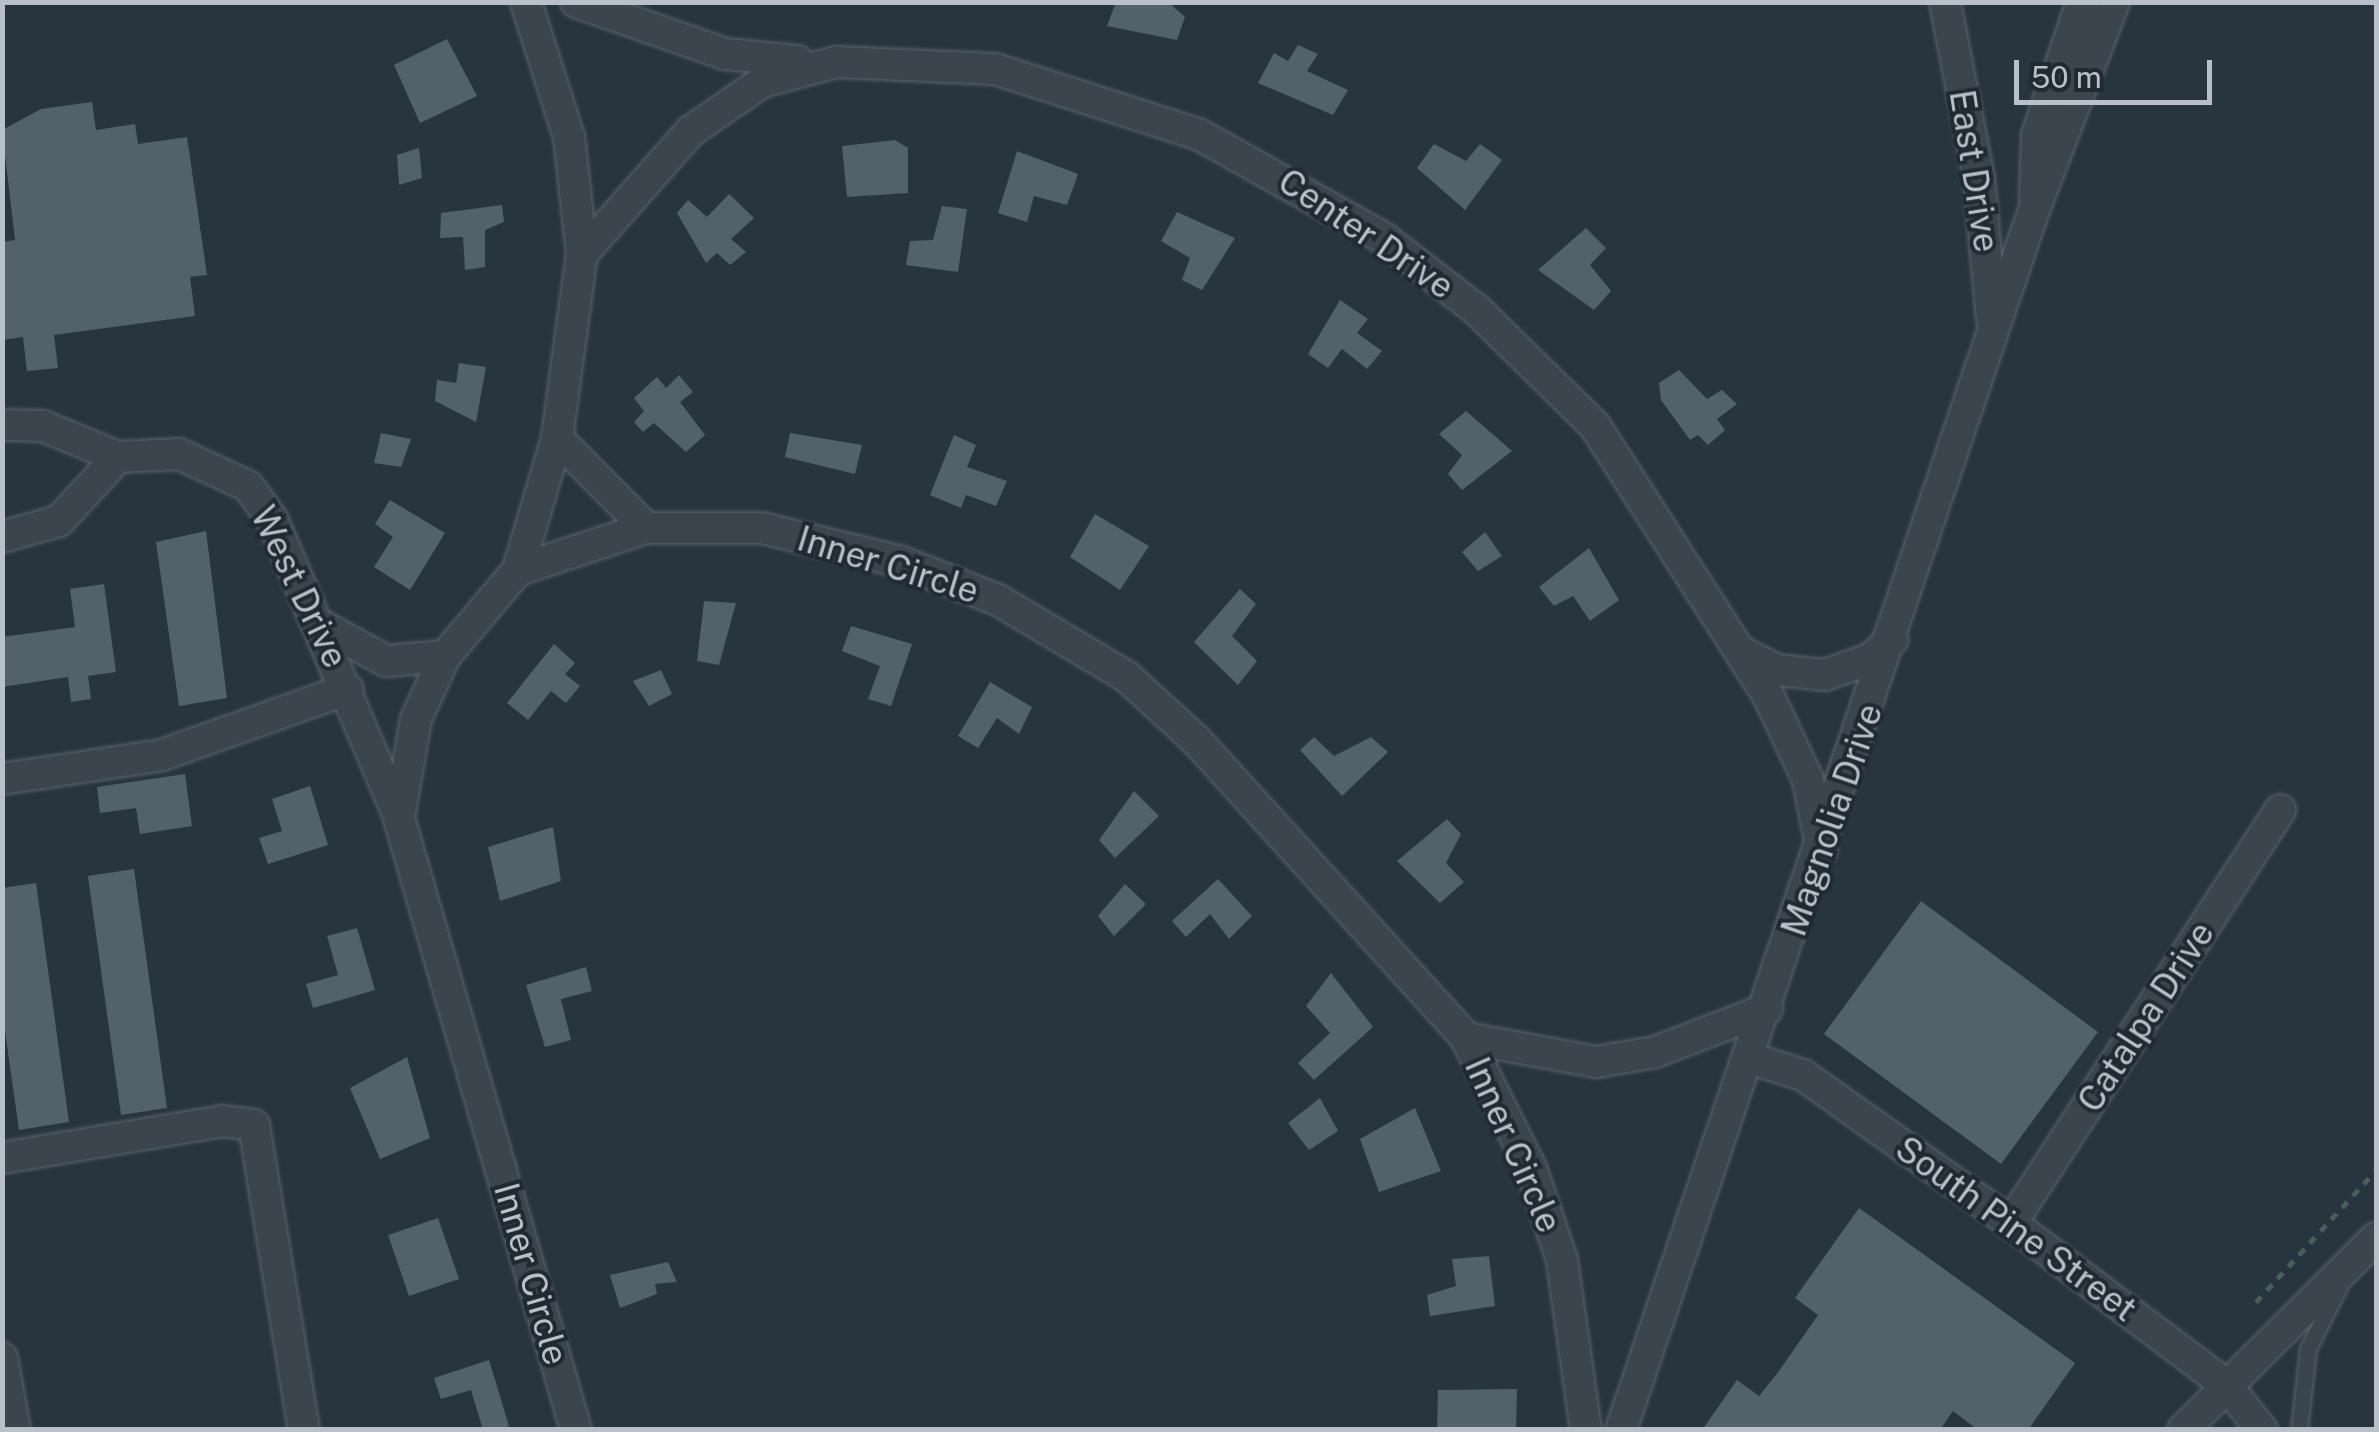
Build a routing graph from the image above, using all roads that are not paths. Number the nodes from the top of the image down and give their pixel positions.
1 (526, 2) edge
2 (576, 2) edge
3 (1944, 2) edge
4 (2082, 2) edge
5 (2114, 2) edge
6 (836, 62) junction
7 (2035, 208) junction
8 (582, 254) junction
9 (1992, 341) junction
10 (2, 424) edge
11 (557, 438) junction
12 (118, 457) junction
13 (646, 528) junction
14 (2, 537) edge
15 (518, 570) junction
16 (316, 617) junction
17 (1893, 638) junction
18 (1741, 652) junction
19 (444, 656) junction
20 (348, 689) junction
21 (2, 779) edge
22 (2280, 810) dead end
23 (399, 818) junction
24 (1822, 850) junction
25 (1767, 1009) junction
26 (1466, 1038) junction
27 (1750, 1058) junction
28 (2, 1158) edge
29 (2011, 1223) junction
30 (2376, 1236) edge
31 (2350, 1264) junction
32 (2, 1358) edge
33 (2228, 1386) junction
34 (14, 1430) edge
35 (304, 1430) edge
36 (576, 1430) edge
37 (1586, 1430) edge
38 (1621, 1430) edge
39 (2184, 1430) edge
40 (2262, 1430) edge
41 (2299, 1430) edge

1 - 8 street
2 - 6 street, Center Drive
3 - 9 street, East Drive
4 - 7 street, Magnolia Drive
5 - 7 street, Magnolia Drive
6 - 8 street, Center Drive
6 - 18 street, Center Drive
7 - 9 street, Magnolia Drive
8 - 11 street
9 - 17 street, Magnolia Drive
10 - 12 street, West Drive
11 - 13 street
11 - 15 street
12 - 14 street
12 - 16 street, West Drive
13 - 15 street, Inner Circle
13 - 26 street, Inner Circle
15 - 19 street, Inner Circle
16 - 19 street
16 - 20 street, West Drive
17 - 18 street
17 - 24 street, Magnolia Drive
18 - 24 street, Center Drive
19 - 23 street, Inner Circle
20 - 21 street
20 - 23 street, West Drive
22 - 29 street, Catalpa Drive
23 - 36 street, Inner Circle
24 - 25 street, Magnolia Drive
25 - 26 street, Inner Circle
25 - 27 street, Magnolia Drive
26 - 37 street, Inner Circle
27 - 29 street, South Pine Street
27 - 38 street, Magnolia Drive
28 - 35 street
29 - 33 street, South Pine Street
30 - 31 street
31 - 33 street
31 - 41 lane
32 - 34 street
33 - 39 street
33 - 40 street, South Pine Street

